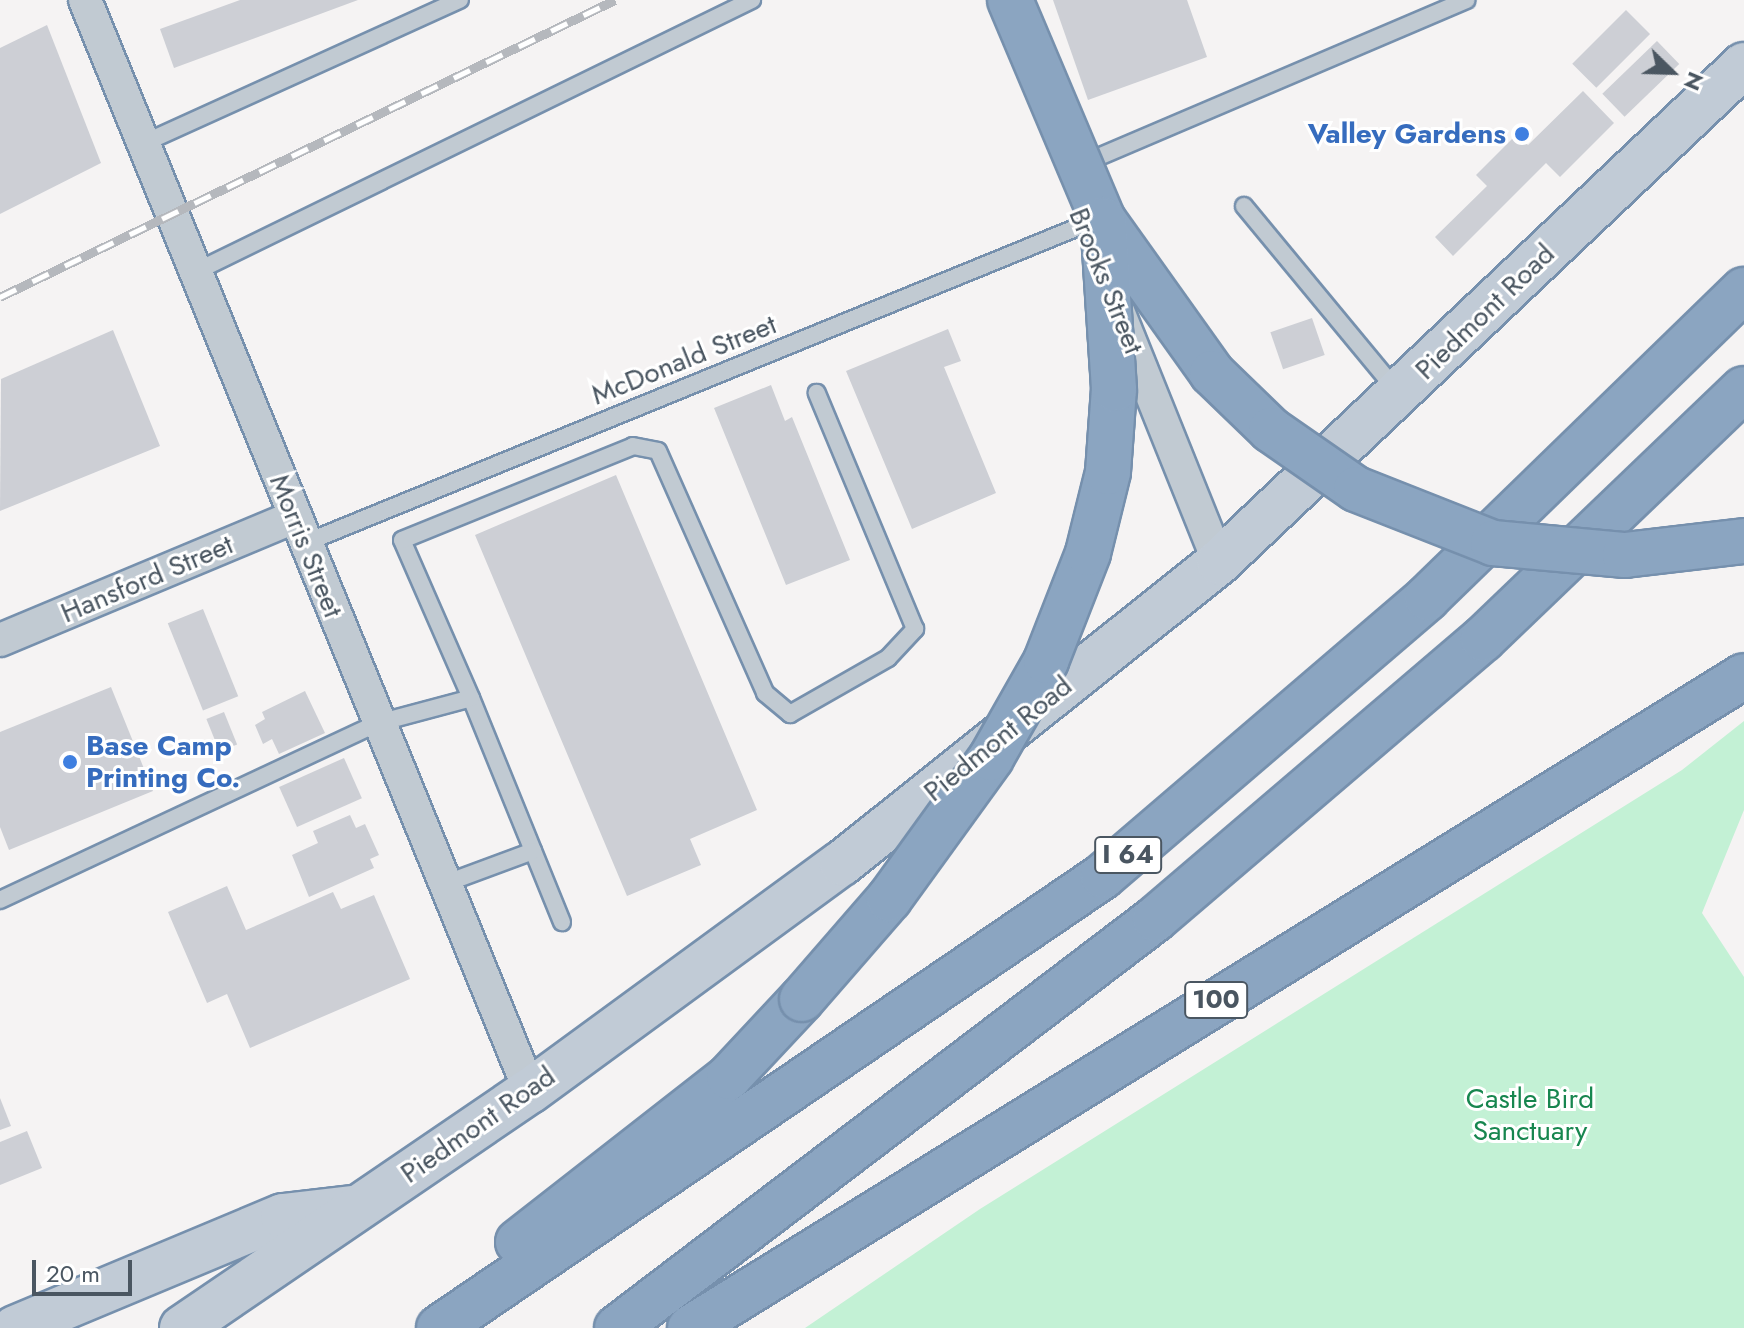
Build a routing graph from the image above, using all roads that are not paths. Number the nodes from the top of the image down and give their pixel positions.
1 (85, 0) edge
2 (460, 0) edge
3 (752, 0) edge
4 (993, 0) edge
5 (1010, 0) edge
6 (1467, 0) edge
7 (1744, 65) edge
8 (142, 144) junction
9 (1062, 173) junction
10 (1244, 206) dead end
11 (1093, 222) junction
12 (195, 272) junction
13 (1744, 290) edge
14 (1744, 389) edge
15 (817, 393) dead end
16 (1399, 394) junction
17 (300, 530) junction
18 (1744, 541) edge
19 (1219, 562) junction
20 (0, 640) edge
21 (1744, 676) edge
22 (471, 698) junction
23 (378, 723) junction
24 (533, 851) junction
25 (444, 884) junction
26 (0, 900) edge
27 (562, 922) dead end
28 (530, 1091) junction
29 (358, 1207) junction
30 (15, 1328) edge
31 (182, 1328) edge
32 (408, 1328) edge
33 (439, 1328) edge
34 (617, 1328) edge
35 (690, 1328) edge

1 - 8 street, Morris Street
2 - 8 lane
3 - 12 lane
4 - 9 street, Brooks Street
5 - 11 highway, bridge
6 - 9 lane
7 - 16 street, Piedmont Road
8 - 12 street, Morris Street
9 - 11 street, Brooks Street
10 - 16 lane
11 - 17 lane, McDonald Street
11 - 18 highway, bridge
11 - 19 street, Brooks Street
11 - 32 highway, bridge
12 - 17 street, Morris Street
13 - 33 highway, I 64
14 - 34 highway, I 64
15 - 22 lane
16 - 19 street, Piedmont Road
17 - 20 street, Hansford Street
17 - 23 street, Morris Street
19 - 28 street, Piedmont Road
21 - 35 highway, 100
22 - 23 lane
22 - 24 lane
23 - 25 street, Morris Street
23 - 26 lane
24 - 25 lane
24 - 27 lane
25 - 28 street, Morris Street
28 - 29 street, Piedmont Road
29 - 30 street
29 - 31 street, Piedmont Road

